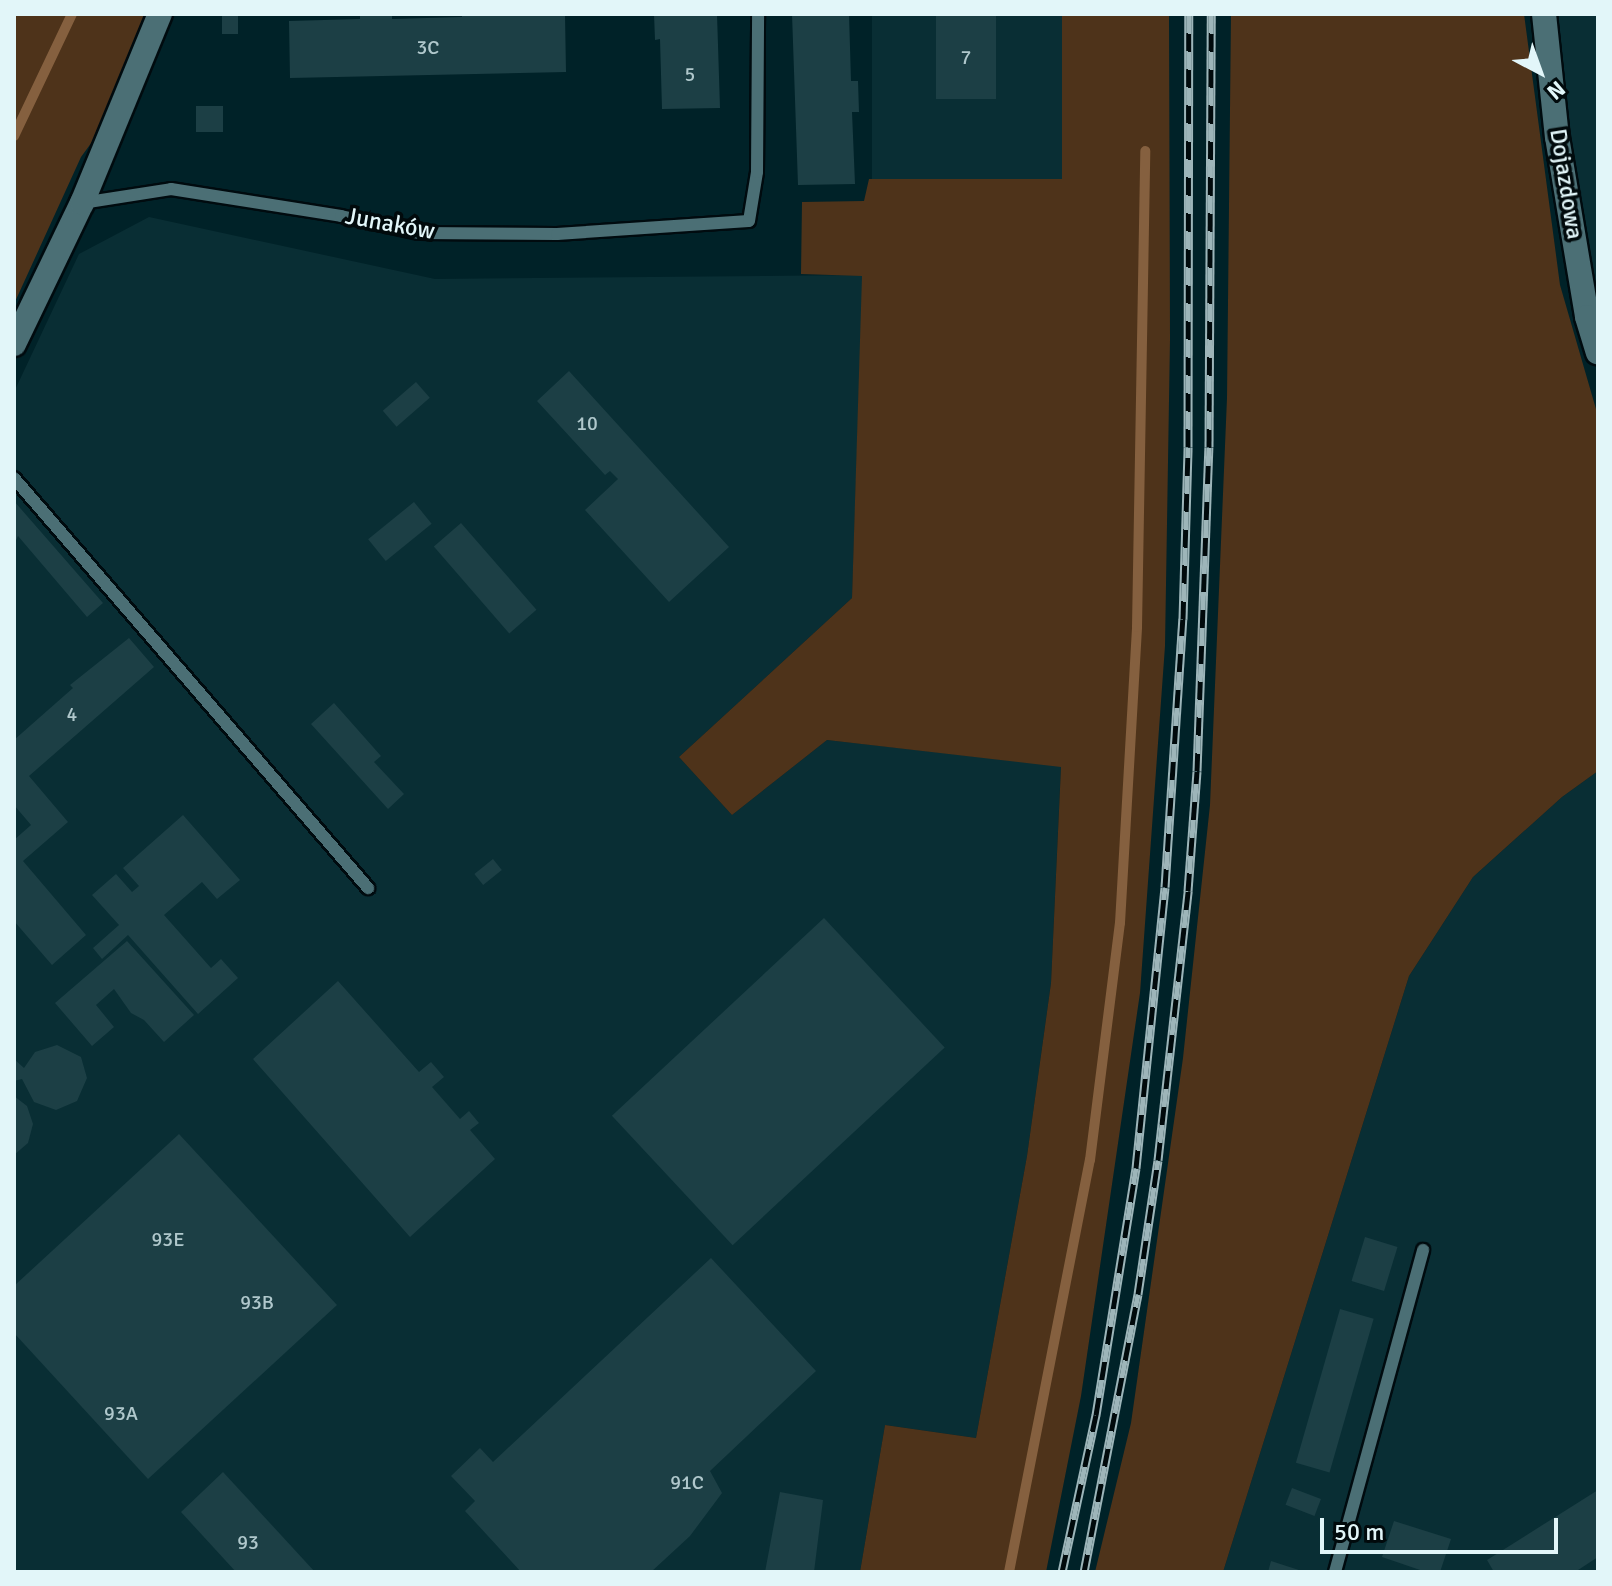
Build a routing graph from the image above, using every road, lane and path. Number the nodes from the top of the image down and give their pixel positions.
1 (160, 14) edge
2 (758, 14) edge
3 (1544, 14) edge
4 (82, 203) junction
5 (14, 344) edge
6 (1598, 352) edge
7 (14, 478) edge
8 (368, 888) dead end
9 (1423, 1250) dead end
10 (1335, 1572) edge

1 - 4 street
2 - 4 lane, Junaków
3 - 6 street, Dojazdowa
4 - 5 street
7 - 8 lane
9 - 10 lane

